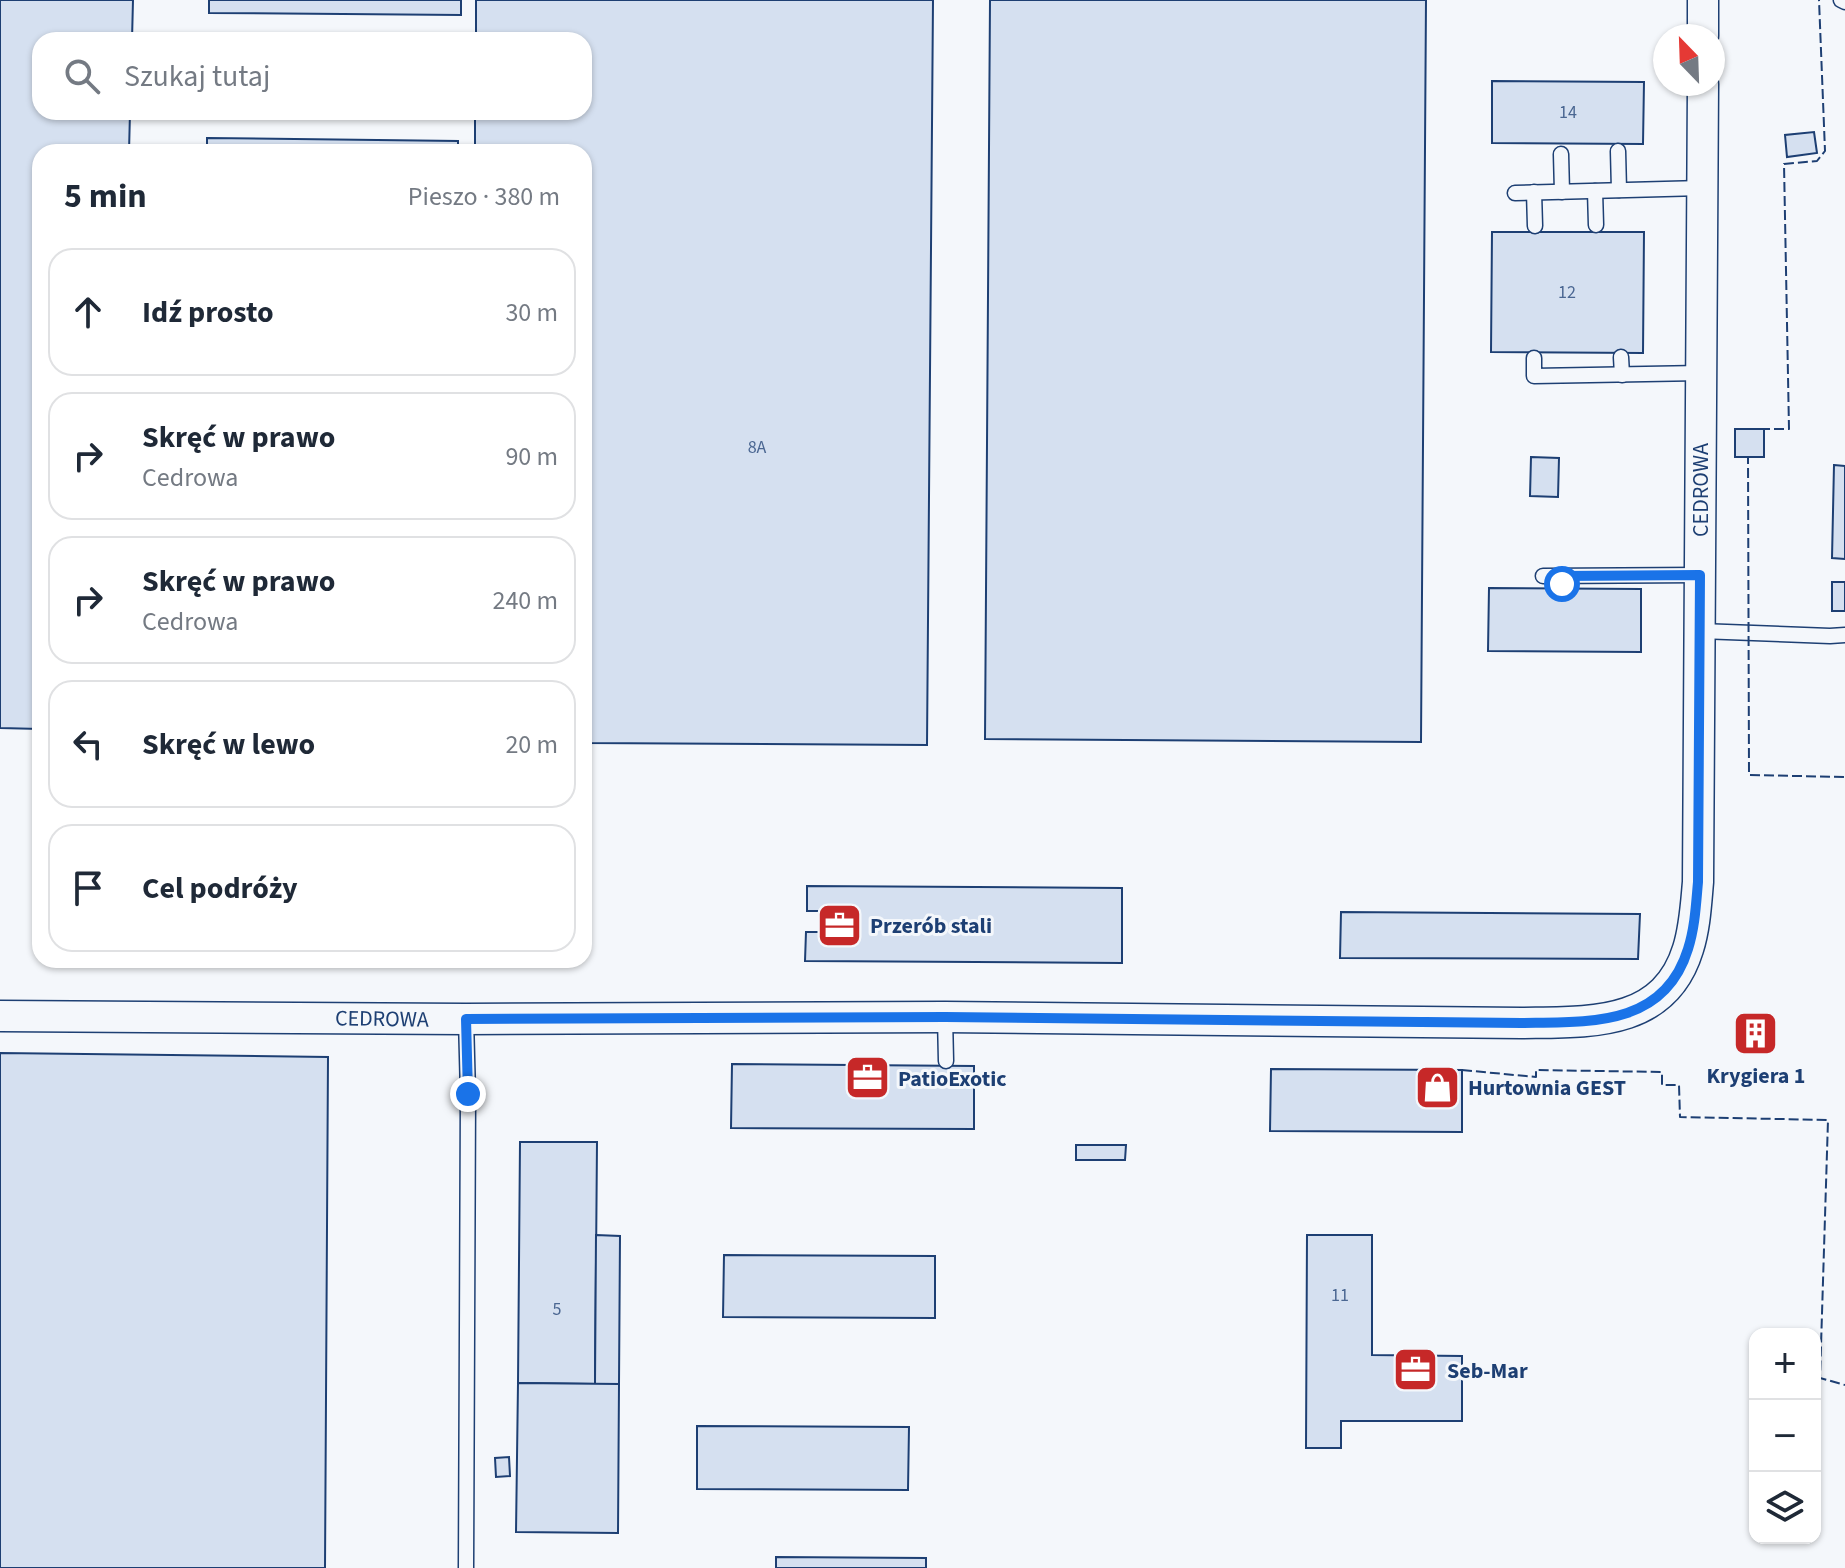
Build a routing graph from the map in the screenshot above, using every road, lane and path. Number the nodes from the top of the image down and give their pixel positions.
1 (1703, 0) edge
2 (1703, 24) edge
3 (1703, 96) edge
4 (1618, 151) dead end
5 (1561, 154) dead end
6 (1702, 188) junction
7 (1619, 190) junction
8 (1595, 191) junction
9 (1534, 192) junction
10 (1562, 192) junction
11 (1515, 193) dead end
12 (1596, 225) dead end
13 (1535, 226) dead end
14 (1621, 357) dead end
15 (1534, 358) dead end
16 (1701, 373) junction
17 (1622, 375) junction
18 (1700, 575) junction
19 (1543, 576) dead end
20 (1700, 631) junction
21 (1845, 635) edge
22 (0, 1016) edge
23 (945, 1017) junction
24 (466, 1019) junction
25 (946, 1061) dead end
26 (466, 1568) edge

1 - 2 street
3 - 6 street, CEDROWA
4 - 7 lane
5 - 10 lane
6 - 7 lane
6 - 16 street, CEDROWA
7 - 8 lane
8 - 10 lane
8 - 12 lane
9 - 10 lane
9 - 11 lane
9 - 13 lane
14 - 17 lane
15 - 17 lane
16 - 17 lane
16 - 18 street, CEDROWA
18 - 19 lane
18 - 20 street, CEDROWA
20 - 21 lane
20 - 23 street, CEDROWA
22 - 24 street, CEDROWA
23 - 24 street, CEDROWA
23 - 25 lane
24 - 26 lane

